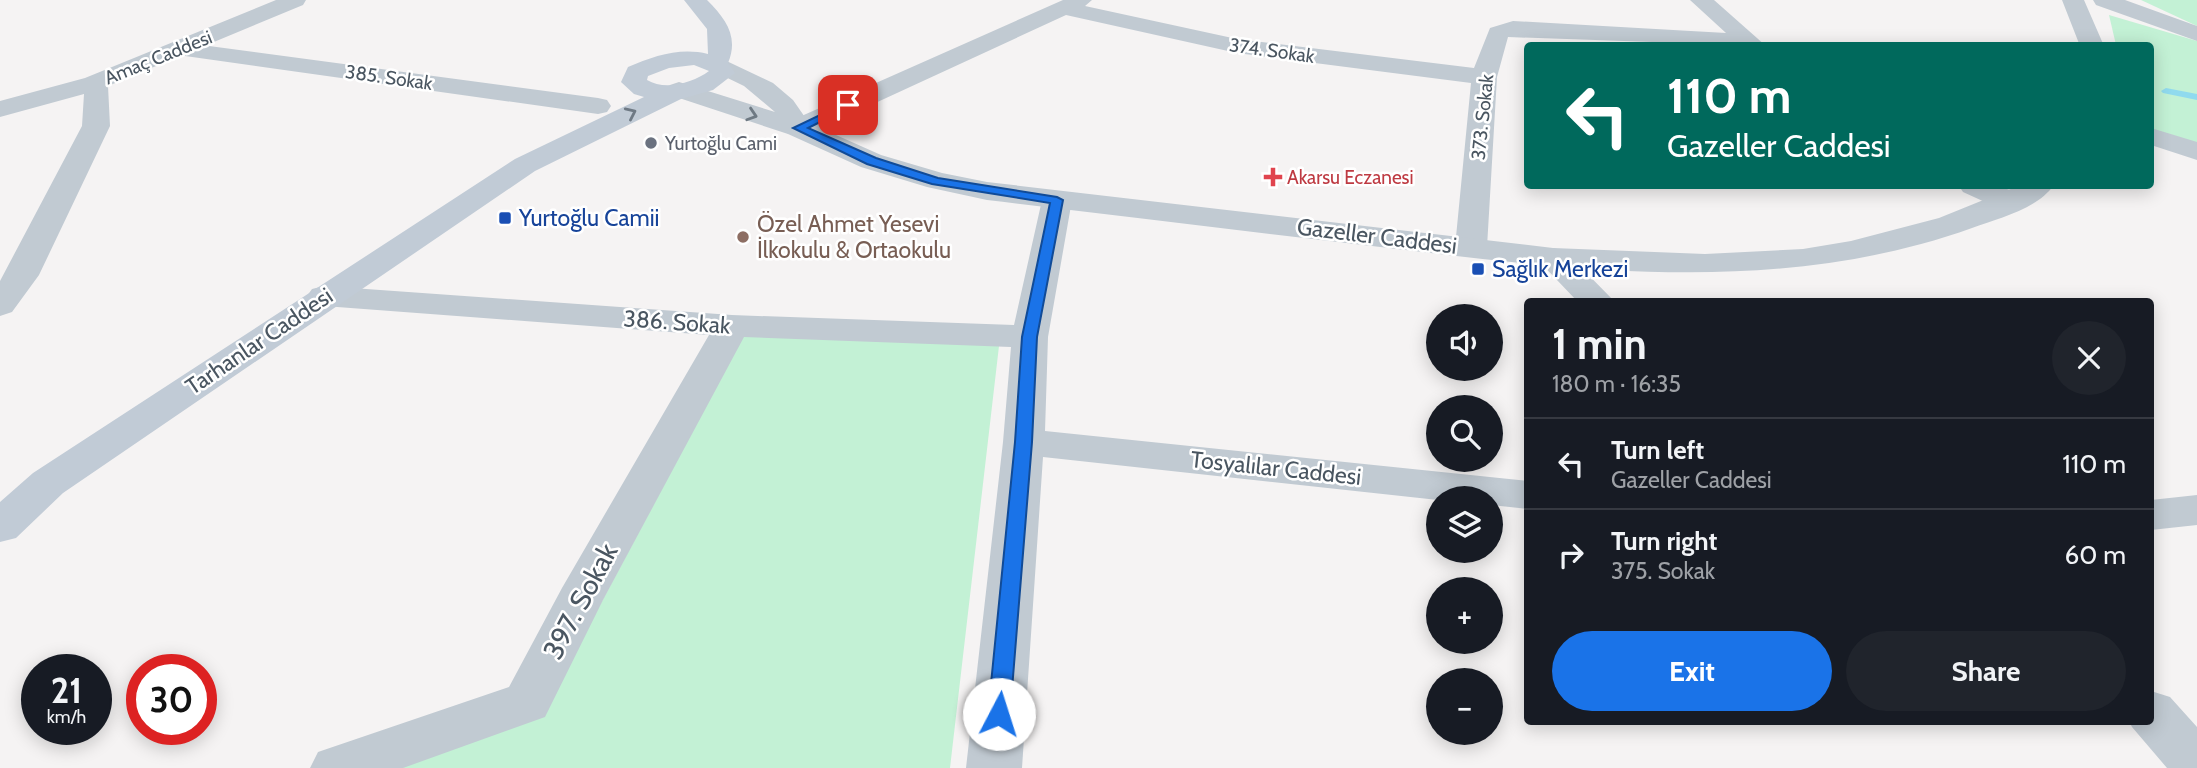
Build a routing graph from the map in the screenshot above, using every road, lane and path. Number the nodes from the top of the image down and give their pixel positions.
1 (295, 0) edge
2 (1701, 0) edge
3 (2073, 0) edge
4 (2104, 0) edge
5 (1072, 4) edge
6 (684, 26) edge
7 (2197, 34) edge
8 (1722, 42) edge
9 (1750, 42) edge
10 (2090, 42) edge
11 (179, 49) junction
12 (716, 63) junction
13 (1484, 77) junction
14 (634, 82) junction
15 (94, 83) junction
16 (679, 90) junction
17 (598, 106) junction
18 (0, 109) edge
19 (799, 128) junction
20 (2154, 136) edge
21 (2197, 151) edge
22 (525, 165) junction
23 (1981, 189) edge
24 (2033, 189) edge
25 (1057, 200) junction
26 (2009, 202) junction
27 (1471, 247) junction
28 (1553, 258) junction
29 (11, 277) edge
30 (324, 296) junction
31 (1594, 298) edge
32 (0, 305) edge
33 (732, 326) junction
34 (1030, 337) junction
35 (1024, 442) junction
36 (1524, 495) edge
37 (2197, 510) edge
38 (2154, 515) edge
39 (0, 527) edge
40 (2154, 715) edge
41 (2197, 764) edge
42 (338, 768) edge
43 (994, 768) edge

1 - 11 street, Amaç Caddesi
2 - 9 street
3 - 10 street
4 - 7 street
5 - 13 street, 374. Sokak
5 - 19 street
6 - 12 main road
6 - 12 main road
6 - 14 main road, Tarhanlar Caddesi
8 - 13 street, 373. Sokak
11 - 15 street, Amaç Caddesi
11 - 17 street, 385. Sokak
12 - 16 main road, Tarhanlar Caddesi
12 - 19 street
13 - 27 street, 373. Sokak
14 - 16 main road
14 - 17 main road, Tarhanlar Caddesi
15 - 18 street
15 - 29 street, Amaç Caddesi
16 -> 19 street, Gazeller Caddesi
22 -> 16 main road, Tarhanlar Caddesi
17 - 22 main road, Tarhanlar Caddesi
19 - 25 street, Gazeller Caddesi
20 - 21 street
22 - 30 main road, Tarhanlar Caddesi
23 - 26 street
24 - 26 street, Gazeller Caddesi
25 - 27 street, Gazeller Caddesi
25 - 34 street
26 - 28 street, Gazeller Caddesi
27 - 28 street, Gazeller Caddesi
28 - 31 street
29 - 32 street, Amaç Caddesi
30 - 33 street, 386. Sokak
30 - 39 main road, Tarhanlar Caddesi
33 - 34 street, 386. Sokak
33 - 42 street, 397. Sokak
34 - 35 street
35 - 36 street, Tosyalılar Caddesi
35 - 43 street
37 - 38 street
40 - 41 street

